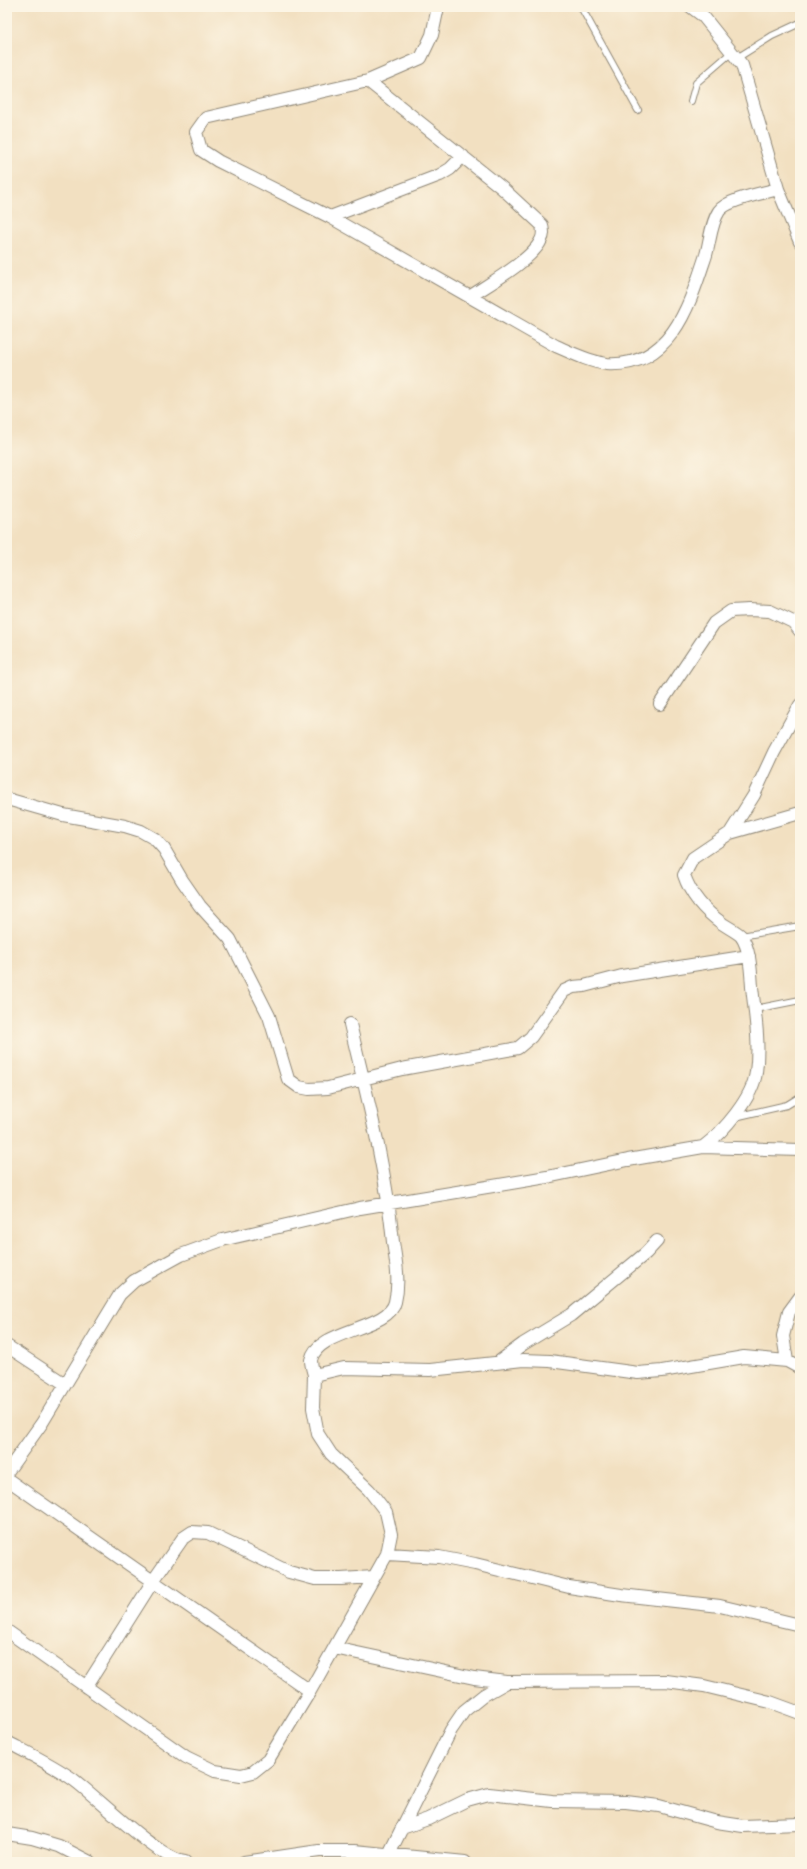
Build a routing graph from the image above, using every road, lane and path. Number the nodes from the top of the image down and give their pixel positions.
1 (438, 7) edge
2 (581, 7) edge
3 (692, 7) edge
4 (800, 23) edge
5 (734, 55) junction
6 (368, 81) junction
7 (691, 101) dead end
8 (638, 110) dead end
9 (463, 156) junction
10 (778, 189) junction
11 (330, 217) junction
12 (800, 242) edge
13 (471, 296) junction
14 (800, 631) edge
15 (660, 704) dead end
16 (800, 705) edge
17 (7, 799) edge
18 (800, 813) edge
19 (730, 833) junction
20 (800, 926) edge
21 (741, 936) junction
22 (749, 956) junction
23 (800, 1000) edge
24 (755, 1009) junction
25 (350, 1024) dead end
26 (363, 1079) junction
27 (800, 1097) edge
28 (731, 1118) junction
29 (703, 1147) junction
30 (800, 1150) edge
31 (389, 1204) junction
32 (657, 1241) dead end
33 (800, 1297) edge
34 (7, 1346) edge
35 (500, 1361) junction
36 (787, 1361) junction
37 (800, 1368) edge
38 (314, 1375) junction
39 (66, 1384) junction
40 (7, 1472) edge
41 (7, 1480) edge
42 (387, 1554) junction
43 (374, 1577) junction
44 (153, 1581) junction
45 (800, 1625) edge
46 (7, 1631) edge
47 (334, 1648) junction
48 (507, 1682) junction
49 (86, 1687) junction
50 (310, 1691) junction
51 (800, 1712) edge
52 (7, 1742) edge
53 (800, 1824) edge
54 (402, 1828) junction
55 (7, 1834) edge
56 (387, 1858) edge
57 (90, 1862) edge
58 (185, 1862) edge
59 (244, 1862) edge
60 (465, 1862) edge

1 - 6 street
2 - 8 lane
3 - 5 street
4 - 5 lane
5 - 7 lane
5 - 10 street
6 - 9 street
6 - 11 street
9 - 11 street
9 - 13 street
10 - 12 street
10 - 13 street
11 - 13 street
14 - 15 street
16 - 19 street
17 - 26 street
18 - 19 street
19 - 21 street
20 - 21 lane
21 - 22 street
22 - 24 street
22 - 26 street
23 - 24 lane
24 - 28 street
25 - 26 street
26 - 31 street
27 - 28 lane
28 - 29 street
29 - 30 street
29 - 31 street
31 - 38 street
31 - 39 street
32 - 35 street
33 - 36 street
34 - 39 street
35 - 36 street
35 - 38 street
36 - 37 street
38 - 42 street
39 - 40 street
41 - 44 street
42 - 43 street
42 - 45 street
43 - 44 street
43 - 47 street
44 - 49 street
44 - 50 street
46 - 49 street
47 - 48 street
47 - 50 street
48 - 51 street
48 - 54 street
49 - 50 street
52 - 58 street
53 - 54 street
54 - 56 street
55 - 57 street
56 - 59 street
56 - 60 street

